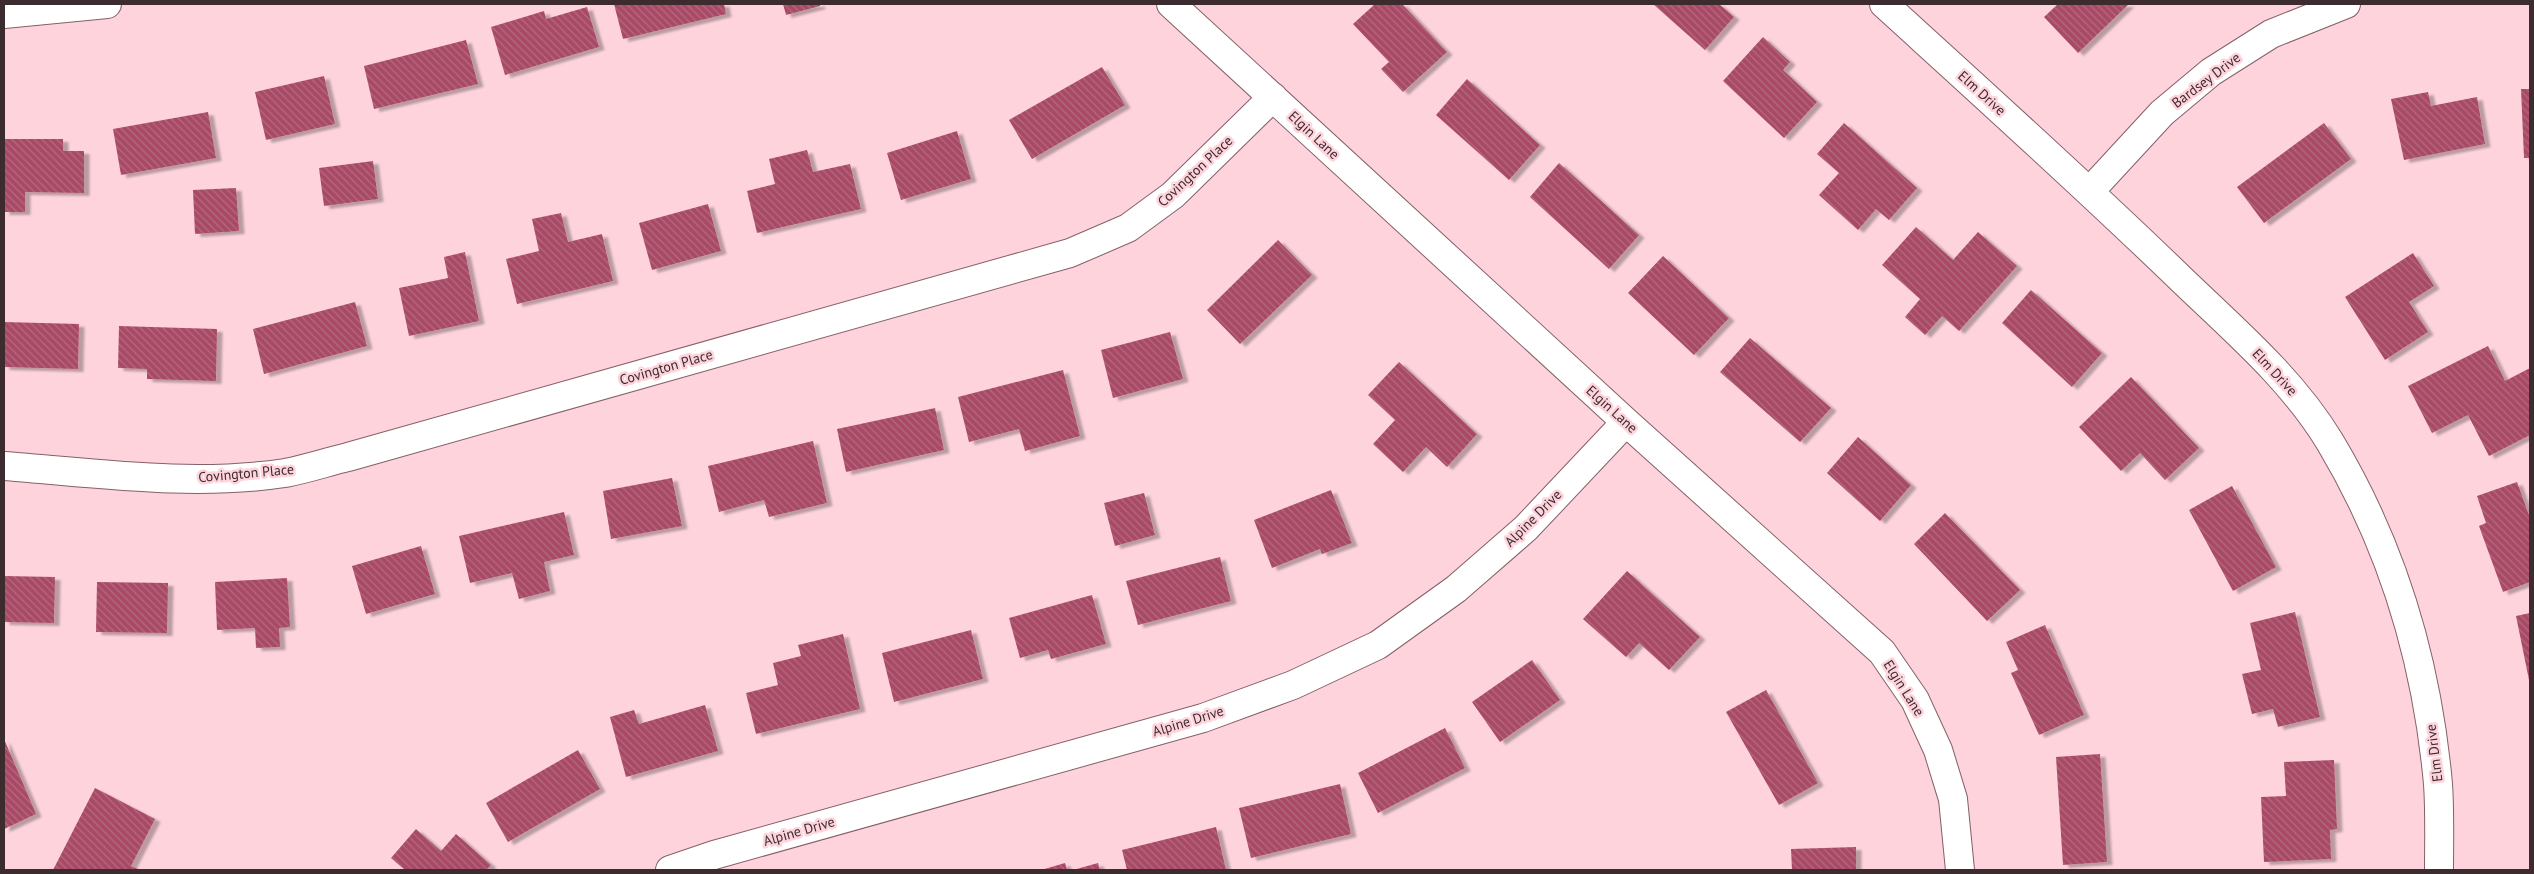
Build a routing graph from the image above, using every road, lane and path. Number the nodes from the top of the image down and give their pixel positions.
1 (107, 4) edge
2 (1171, 4) edge
3 (1884, 4) edge
4 (2346, 4) edge
5 (4, 14) edge
6 (1273, 97) junction
7 (2090, 191) junction
8 (1626, 422) junction
9 (4, 466) edge
10 (670, 870) edge
11 (1960, 870) edge
12 (2439, 870) edge

1 - 5 street
2 - 6 street, Elgin Lane
3 - 7 street, Elm Drive
4 - 7 street, Bardsey Drive
6 - 8 street, Elgin Lane
6 - 9 street, Covington Place
7 - 12 street, Elm Drive
8 - 10 street, Alpine Drive
8 - 11 street, Elgin Lane

